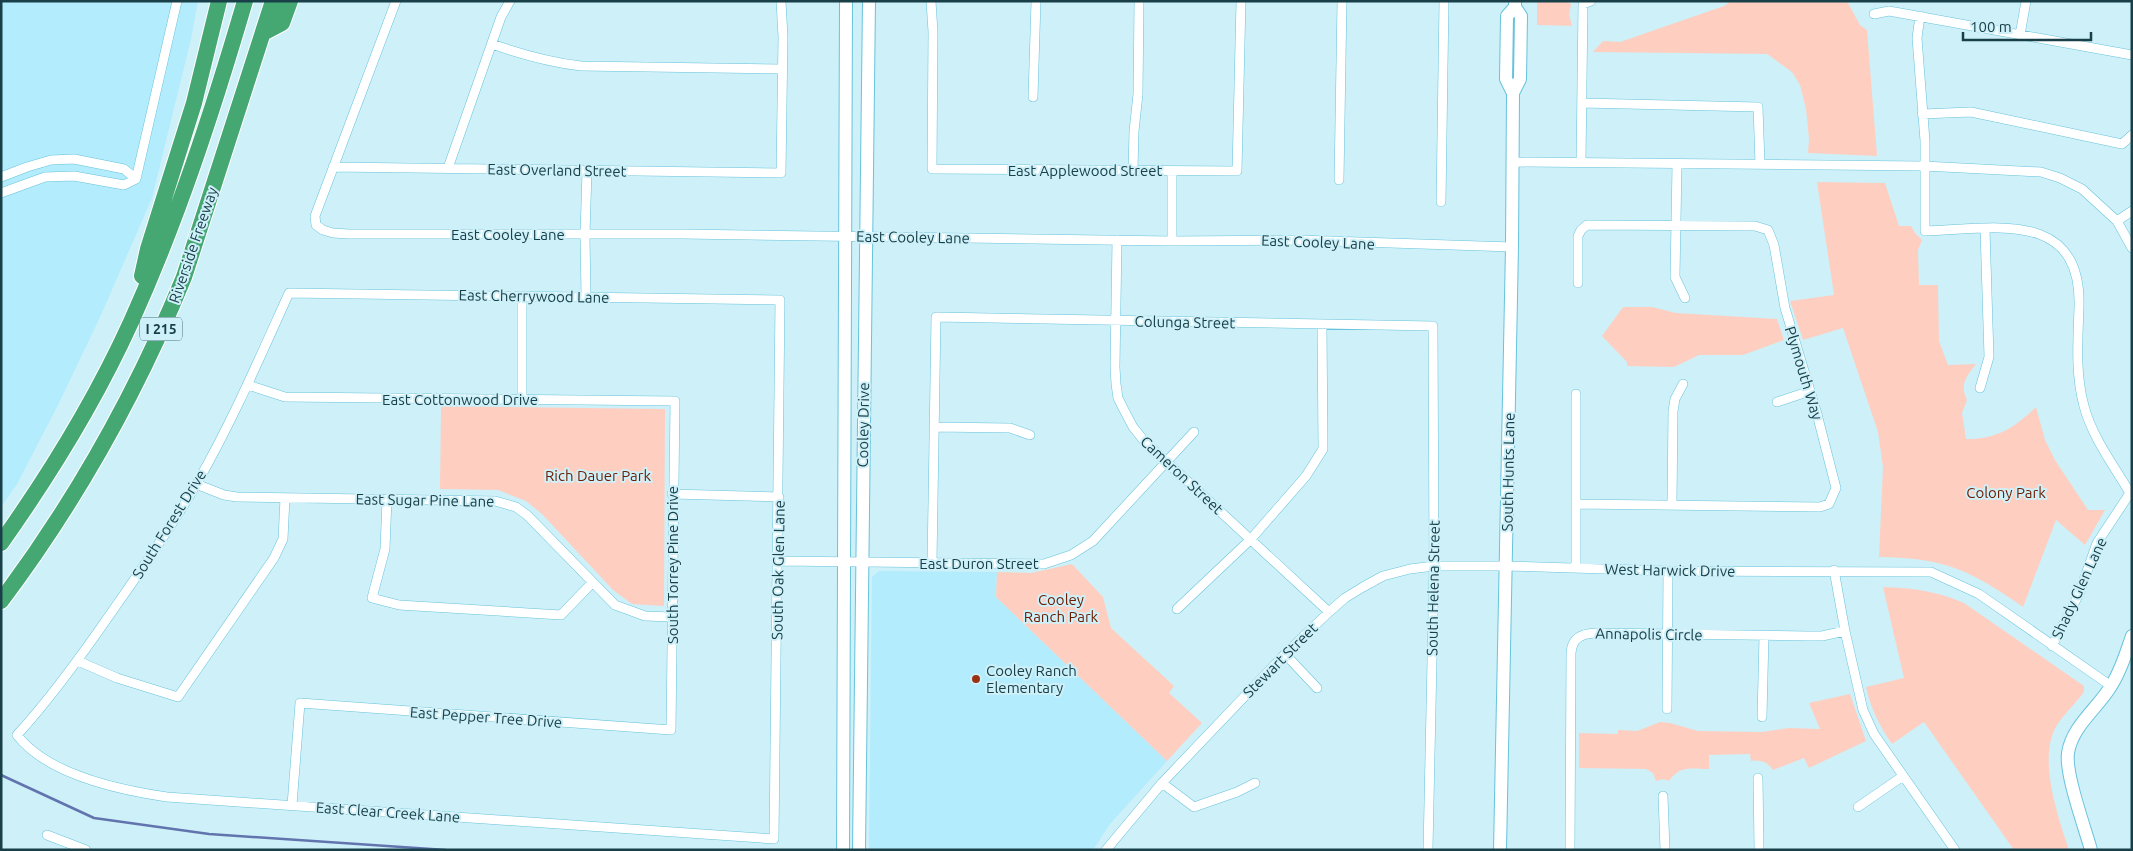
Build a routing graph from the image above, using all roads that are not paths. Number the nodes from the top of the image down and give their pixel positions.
1 (177, 1) edge
2 (219, 1) edge
3 (245, 1) edge
4 (273, 1) edge
5 (290, 1) edge
6 (396, 1) edge
7 (510, 1) edge
8 (781, 1) edge
9 (846, 1) edge
10 (868, 1) edge
11 (931, 1) edge
12 (1036, 1) edge
13 (1139, 1) edge
14 (1241, 1) edge
15 (1342, 1) edge
16 (1444, 1) edge
17 (1591, 1) edge
18 (2026, 1) edge
19 (1515, 4) edge
20 (1874, 14) dead end
21 (1920, 16) junction
22 (265, 32) junction
23 (2020, 35) junction
24 (492, 44) junction
25 (2132, 55) edge
26 (782, 69) junction
27 (1033, 97) dead end
28 (1582, 103) junction
29 (1922, 114) junction
30 (2132, 134) edge
31 (1512, 162) junction
32 (1581, 162) junction
33 (1760, 164) junction
34 (1677, 165) junction
35 (1924, 166) junction
36 (334, 167) junction
37 (448, 168) junction
38 (1133, 170) junction
39 (587, 171) junction
40 (1172, 171) junction
41 (1, 177) edge
42 (136, 179) junction
43 (1339, 180) dead end
44 (1, 193) edge
45 (1440, 202) dead end
46 (2132, 211) edge
47 (2117, 221) junction
48 (1675, 226) junction
49 (1985, 229) junction
50 (585, 235) junction
51 (846, 236) junction
52 (865, 237) junction
53 (1118, 240) junction
54 (1172, 241) junction
55 (1512, 248) junction
56 (2132, 248) edge
57 (1578, 282) dead end
58 (289, 293) joint
59 (522, 296) junction
60 (586, 297) junction
61 (1685, 298) dead end
62 (780, 300) joint
63 (1115, 320) junction
64 (131, 322) junction
65 (1322, 326) junction
66 (1433, 326) joint
67 (1682, 384) dead end
68 (248, 385) junction
69 (1980, 388) dead end
70 (1810, 391) junction
71 (1576, 394) dead end
72 (522, 399) junction
73 (675, 401) joint
74 (1777, 402) dead end
75 (934, 427) junction
76 (1194, 432) dead end
77 (1030, 436) dead end
78 (1166, 462) junction
79 (196, 484) junction
80 (672, 494) junction
81 (779, 497) junction
82 (286, 498) junction
83 (387, 499) junction
84 (1576, 504) junction
85 (1672, 504) junction
86 (1251, 539) junction
87 (1, 543) edge
88 (778, 561) junction
89 (843, 562) junction
90 (862, 562) junction
91 (932, 563) junction
92 (1434, 566) junction
93 (1506, 566) junction
94 (1576, 568) junction
95 (1834, 570) junction
96 (1668, 571) junction
97 (592, 583) junction
98 (1, 601) edge
99 (1177, 608) dead end
100 (1329, 612) junction
101 (672, 617) junction
102 (1844, 631) junction
103 (1668, 634) junction
104 (1764, 636) junction
105 (2132, 636) edge
106 (2052, 646) junction
107 (1285, 654) junction
108 (78, 661) junction
109 (2111, 686) junction
110 (1317, 688) dead end
111 (1667, 709) dead end
112 (1762, 717) dead end
113 (671, 730) joint
114 (17, 735) joint
115 (1903, 776) junction
116 (1758, 778) dead end
117 (1162, 783) junction
118 (1255, 783) dead end
119 (1663, 796) dead end
120 (292, 805) junction
121 (1858, 807) dead end
122 (843, 827) junction
123 (859, 827) junction
124 (47, 835) dead end
125 (774, 840) joint
126 (86, 850) edge
127 (842, 850) edge
128 (859, 850) edge
129 (1106, 850) edge
130 (1428, 850) edge
131 (1500, 850) edge
132 (1570, 850) edge
133 (1665, 850) edge
134 (1759, 850) edge
135 (1955, 850) edge
136 (2091, 850) edge

1 - 42 street
2 - 64 highway
3 - 64 highway, Riverside Freeway / I 215
4 - 22 highway, I 215
5 - 22 highway
6 - 36 street
7 - 24 street
8 - 26 street
9 - 51 street, Cooley Drive
10 - 52 street, Cooley Drive
11 - 38 street, East Applewood Street
12 - 27 street
13 - 38 street
14 - 40 street, East Applewood Street
15 - 43 street
16 - 45 street
17 - 28 street
18 - 23 street
19 - 31 street, South Hunts Lane
20 - 21 street
21 - 23 street
21 - 29 street
22 - 98 highway, Riverside Freeway / I 215
23 - 25 street
24 - 26 street
24 - 37 street
26 - 39 street, East Overland Street
28 - 32 street
28 - 33 street
29 - 30 street
29 - 35 street
31 - 32 street
31 - 55 street, South Hunts Lane
32 - 34 street
33 - 34 street
33 - 35 street
34 - 48 street
35 - 47 street
35 - 49 street, Shady Glen Lane
36 - 37 street, East Overland Street
36 - 50 street, East Cooley Lane
37 - 39 street, East Overland Street
38 - 40 street, East Applewood Street
39 - 50 street
40 - 54 street
41 - 42 street
42 - 44 street
46 - 47 street
47 - 56 street
48 - 57 street, Plymouth Way
48 - 61 street
48 - 70 street, Plymouth Way
49 - 69 street
49 - 106 street, Shady Glen Lane
50 - 51 street, East Cooley Lane
50 - 60 street
51 - 52 street, East Cooley Lane
51 - 89 street, Cooley Drive
52 - 53 street, East Cooley Lane
52 - 90 street, Cooley Drive
53 - 54 street, East Cooley Lane
53 - 63 street, Cameron Street
54 - 55 street, East Cooley Lane
55 - 93 street, South Hunts Lane
58 - 59 street, East Cherrywood Lane
58 - 68 street, South Forest Drive
59 - 60 street, East Cherrywood Lane
59 - 72 street
60 - 62 street, East Cherrywood Lane
62 - 81 street, South Oak Glen Lane
63 - 65 street, Colunga Street
63 - 75 street, Colunga Street
63 - 78 street, Cameron Street
64 - 87 highway, Riverside Freeway / I 215
65 - 66 street, Colunga Street
65 - 86 street
66 - 92 street, South Helena Street
67 - 85 street
68 - 72 street, East Cottonwood Drive
68 - 79 street, South Forest Drive
70 - 74 street
70 - 85 street, Plymouth Way
71 - 84 street
72 - 73 street, East Cottonwood Drive
73 - 80 street, South Torrey Pine Drive
75 - 77 street
75 - 91 street
76 - 78 street, East Duron Street
78 - 86 street, Cameron Street
78 - 91 street, East Duron Street
79 - 82 street, East Sugar Pine Lane
79 - 108 street, South Forest Drive
80 - 81 street
80 - 101 street, South Torrey Pine Drive
81 - 88 street, South Oak Glen Lane
82 - 83 street, East Sugar Pine Lane
82 - 108 street
83 - 97 street, East Sugar Pine Lane
83 - 97 street
84 - 85 street, Plymouth Way
84 - 94 street
86 - 99 street
86 - 100 street, Cameron Street
88 - 89 street, East Duron Street
88 - 125 street, South Oak Glen Lane
89 - 90 street, East Duron Street
89 - 122 street, Cooley Drive
90 - 91 street, East Duron Street
90 - 123 street, Cooley Drive
92 - 93 street, Stewart Street
92 - 100 street, Stewart Street
92 - 130 street, South Helena Street
93 - 94 street, West Harwick Drive
93 - 131 street, South Hunts Lane
94 - 96 street, West Harwick Drive
95 - 96 street, West Harwick Drive
95 - 102 street
95 - 106 street, West Harwick Drive
96 - 103 street
97 - 101 street, East Sugar Pine Lane
100 - 107 street, Stewart Street
101 - 113 street, South Torrey Pine Drive
102 - 104 street, Annapolis Circle
102 - 115 street
103 - 104 street, Annapolis Circle
103 - 111 street
103 - 132 street, Annapolis Circle
104 - 112 street
105 - 109 street
106 - 109 street, West Harwick Drive
107 - 110 street
107 - 117 street, Stewart Street
108 - 114 street, South Forest Drive
109 - 136 street
113 - 120 street, East Pepper Tree Drive
114 - 120 street, East Clear Creek Lane
115 - 121 street
115 - 135 street
116 - 134 street
117 - 118 street
117 - 129 street, Stewart Street
119 - 133 street
120 - 125 street, East Clear Creek Lane
122 - 123 street
122 - 127 street, Cooley Drive
123 - 128 street, Cooley Drive
124 - 126 street

